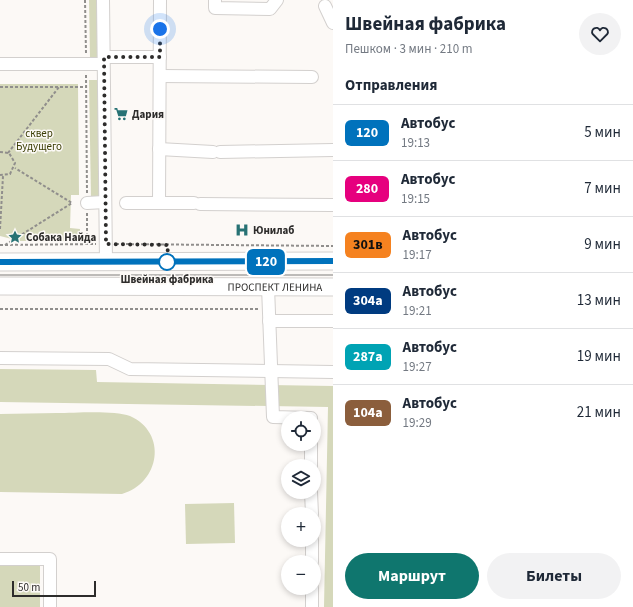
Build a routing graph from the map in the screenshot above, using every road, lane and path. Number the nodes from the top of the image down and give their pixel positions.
1 (85, 0) edge
2 (103, 0) edge
3 (160, 0) edge
4 (215, 0) edge
5 (277, 0) edge
6 (325, 6) dead end
7 (333, 22) edge
8 (160, 57) junction
9 (104, 60) junction
10 (0, 64) edge
11 (86, 64) junction
12 (160, 76) junction
13 (312, 77) dead end
14 (0, 87) edge
15 (59, 87) junction
16 (86, 87) junction
17 (159, 149) junction
18 (333, 150) edge
19 (0, 151) edge
20 (8, 153) junction
21 (15, 168) junction
22 (1, 176) edge
23 (105, 202) junction
24 (87, 203) junction
25 (126, 203) dead end
26 (159, 203) junction
27 (333, 206) edge
28 (0, 229) edge
29 (87, 244) junction
30 (106, 244) junction
31 (0, 245) edge
32 (5, 245) junction
33 (333, 246) edge
34 (333, 261) edge
35 (0, 262) edge
36 (106, 262) junction
37 (0, 286) edge
38 (268, 287) junction
39 (333, 287) edge
40 (0, 309) edge
41 (268, 315) junction
42 (333, 321) edge
43 (0, 358) edge
44 (271, 371) junction
45 (333, 372) edge
46 (281, 417) edge
47 (0, 559) edge
48 (312, 595) edge
49 (50, 607) edge
50 (312, 607) edge

1 - 11 path
2 - 9 street
3 - 8 street
4 - 5 street
6 - 7 street
8 - 9 street
8 - 12 street
9 - 11 street
9 - 23 street
10 - 11 street
11 - 16 path
12 - 13 street
12 - 17 street
14 - 15 path
15 - 16 path
15 - 20 path
16 - 24 path
17 - 18 street
17 - 26 street
19 - 20 path
20 - 21 path
21 - 22 path
21 - 32 path
22 - 28 path
23 - 24 street
23 - 30 street
24 - 29 path
25 - 26 street
26 - 27 street
29 - 30 path
29 - 32 path
30 - 33 path
30 - 36 street
31 - 32 path
34 - 36 highway
35 - 36 highway
37 - 38 highway, ПРОСПЕКТ ЛЕНИНА
38 - 39 highway, ПРОСПЕКТ ЛЕНИНА
38 - 41 street
40 - 41 path
41 - 42 street
41 - 44 street
43 - 44 street
44 - 45 street
44 - 46 street
47 - 49 street
48 - 50 street

